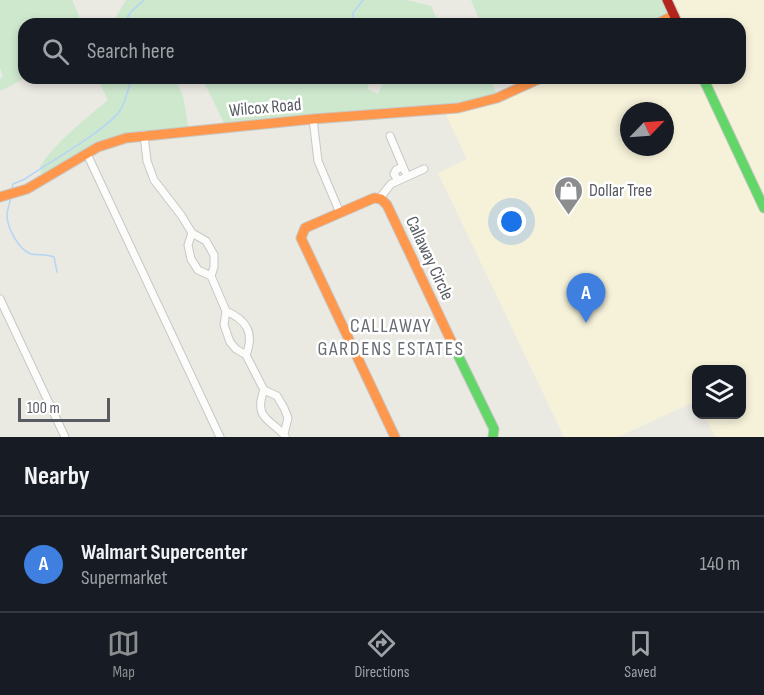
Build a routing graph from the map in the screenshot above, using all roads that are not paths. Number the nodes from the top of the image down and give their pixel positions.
1 (666, 0) edge
2 (675, 18) edge
3 (528, 84) edge
4 (706, 84) edge
5 (313, 119) junction
6 (144, 135) junction
7 (390, 136) dead end
8 (87, 154) junction
9 (402, 167) junction
10 (424, 169) dead end
11 (407, 176) junction
12 (398, 180) junction
13 (0, 197) edge
14 (379, 199) junction
15 (764, 208) edge
16 (340, 213) junction
17 (192, 233) junction
18 (211, 276) junction
19 (0, 299) edge
20 (226, 311) junction
21 (246, 355) junction
22 (264, 390) junction
23 (285, 435) edge
24 (64, 437) edge
25 (220, 437) edge
26 (395, 437) edge
27 (493, 437) edge

1 - 2 street
3 - 5 street, Wilcox Road
4 - 15 street
5 - 6 street, Wilcox Road
5 - 16 street
6 - 8 street, Wilcox Road
6 - 17 street
7 - 9 street
8 - 13 street, Wilcox Road
8 - 25 street
9 - 11 street
9 - 12 street
10 - 11 street
11 - 12 street
12 - 14 street
14 - 16 street
14 - 27 street, Callaway Circle
16 - 26 street
17 - 18 street
17 - 18 street
18 - 20 street
19 - 24 street
20 - 21 street
20 - 21 street
21 - 22 street
22 - 23 street
22 - 23 street

